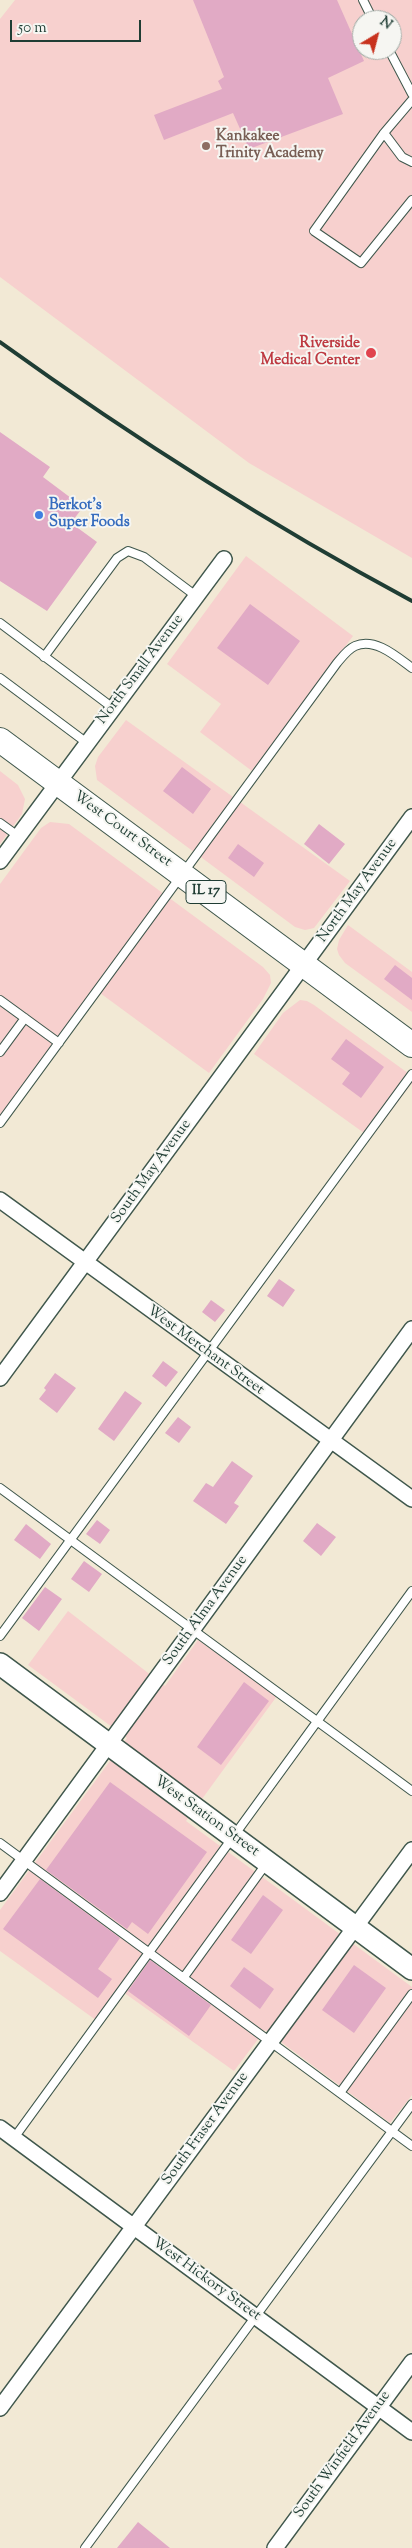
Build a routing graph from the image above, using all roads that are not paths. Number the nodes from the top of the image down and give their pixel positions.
1 (394, 60) edge
2 (412, 94) edge
3 (412, 100) edge
4 (384, 132) junction
5 (412, 162) edge
6 (412, 200) edge
7 (224, 559) dead end
8 (196, 596) junction
9 (0, 624) edge
10 (44, 656) junction
11 (412, 668) edge
12 (0, 678) edge
13 (113, 708) junction
14 (0, 740) edge
15 (87, 743) junction
16 (58, 782) junction
17 (412, 817) edge
18 (0, 823) edge
19 (18, 836) junction
20 (0, 861) edge
21 (182, 874) junction
22 (305, 965) junction
23 (0, 1000) edge
24 (25, 1018) junction
25 (59, 1043) junction
26 (412, 1045) edge
27 (0, 1052) edge
28 (412, 1074) edge
29 (0, 1123) edge
30 (0, 1200) edge
31 (85, 1264) junction
32 (412, 1329) edge
33 (208, 1352) junction
34 (0, 1378) edge
35 (329, 1440) junction
36 (0, 1488) edge
37 (412, 1499) edge
38 (70, 1540) junction
39 (412, 1591) edge
40 (192, 1630) junction
41 (0, 1636) edge
42 (0, 1664) edge
43 (317, 1721) junction
44 (109, 1745) junction
45 (412, 1791) edge
46 (233, 1837) junction
47 (0, 1842) edge
48 (412, 1850) edge
49 (24, 1860) junction
50 (268, 1862) junction
51 (0, 1893) edge
52 (355, 1927) junction
53 (148, 1951) junction
54 (412, 1969) edge
55 (184, 1978) junction
56 (412, 1994) edge
57 (270, 2042) junction
58 (340, 2093) junction
59 (412, 2104) edge
60 (392, 2131) junction
61 (5, 2134) edge
62 (412, 2146) edge
63 (134, 2227) junction
64 (256, 2316) junction
65 (412, 2362) edge
66 (379, 2407) junction
67 (0, 2408) edge
68 (412, 2432) edge
69 (85, 2548) edge
70 (275, 2548) edge

1 - 2 lane
3 - 4 lane
4 - 5 lane
4 - 6 lane
7 - 8 street, North Small Avenue
8 - 10 lane
8 - 13 street, North Small Avenue
9 - 10 lane
10 - 13 lane
11 - 21 lane
12 - 15 lane
13 - 15 street, North Small Avenue
14 - 16 main road, West Court Street / IL 17
15 - 16 street, North Small Avenue
16 - 19 street, North Small Avenue
16 - 21 main road, West Court Street / IL 17
17 - 22 street, North May Avenue
18 - 19 lane
19 - 20 street, North Small Avenue
21 - 22 main road, West Court Street / IL 17
21 - 25 lane
22 - 26 main road, West Court Street / IL 17
22 - 31 street, South May Avenue
23 - 24 lane
24 - 25 lane
24 - 27 lane
25 - 29 lane
28 - 33 lane
30 - 31 street, West Merchant Street
31 - 33 street, West Merchant Street
31 - 34 street, South May Avenue
32 - 35 street, South Alma Avenue
33 - 35 street, West Merchant Street
33 - 38 lane
35 - 37 street, West Merchant Street
35 - 40 street, South Alma Avenue
36 - 38 lane
38 - 40 lane
38 - 41 lane
39 - 43 lane
40 - 43 lane
40 - 44 street, South Alma Avenue
42 - 44 main road, West Station Street
43 - 45 lane
43 - 46 lane
44 - 46 main road, West Station Street
44 - 49 street, South Alma Avenue
46 - 50 main road, West Station Street
46 - 53 lane
47 - 49 lane
48 - 52 street, South Fraser Avenue
49 - 51 street, South Alma Avenue
49 - 53 lane
50 - 52 main road, West Station Street
50 - 55 lane
52 - 54 main road, West Station Street
52 - 57 street, South Fraser Avenue
53 - 55 lane
53 - 61 lane
55 - 57 lane
56 - 58 lane
57 - 58 lane
57 - 63 street, South Fraser Avenue
58 - 60 lane
59 - 60 lane
60 - 62 lane
60 - 64 lane
61 - 63 street, West Hickory Street
63 - 64 street, West Hickory Street
63 - 67 street, South Fraser Avenue
64 - 66 street, West Hickory Street
64 - 69 lane
65 - 66 street, South Winfield Avenue
66 - 68 street, West Hickory Street
66 - 70 street, South Winfield Avenue

